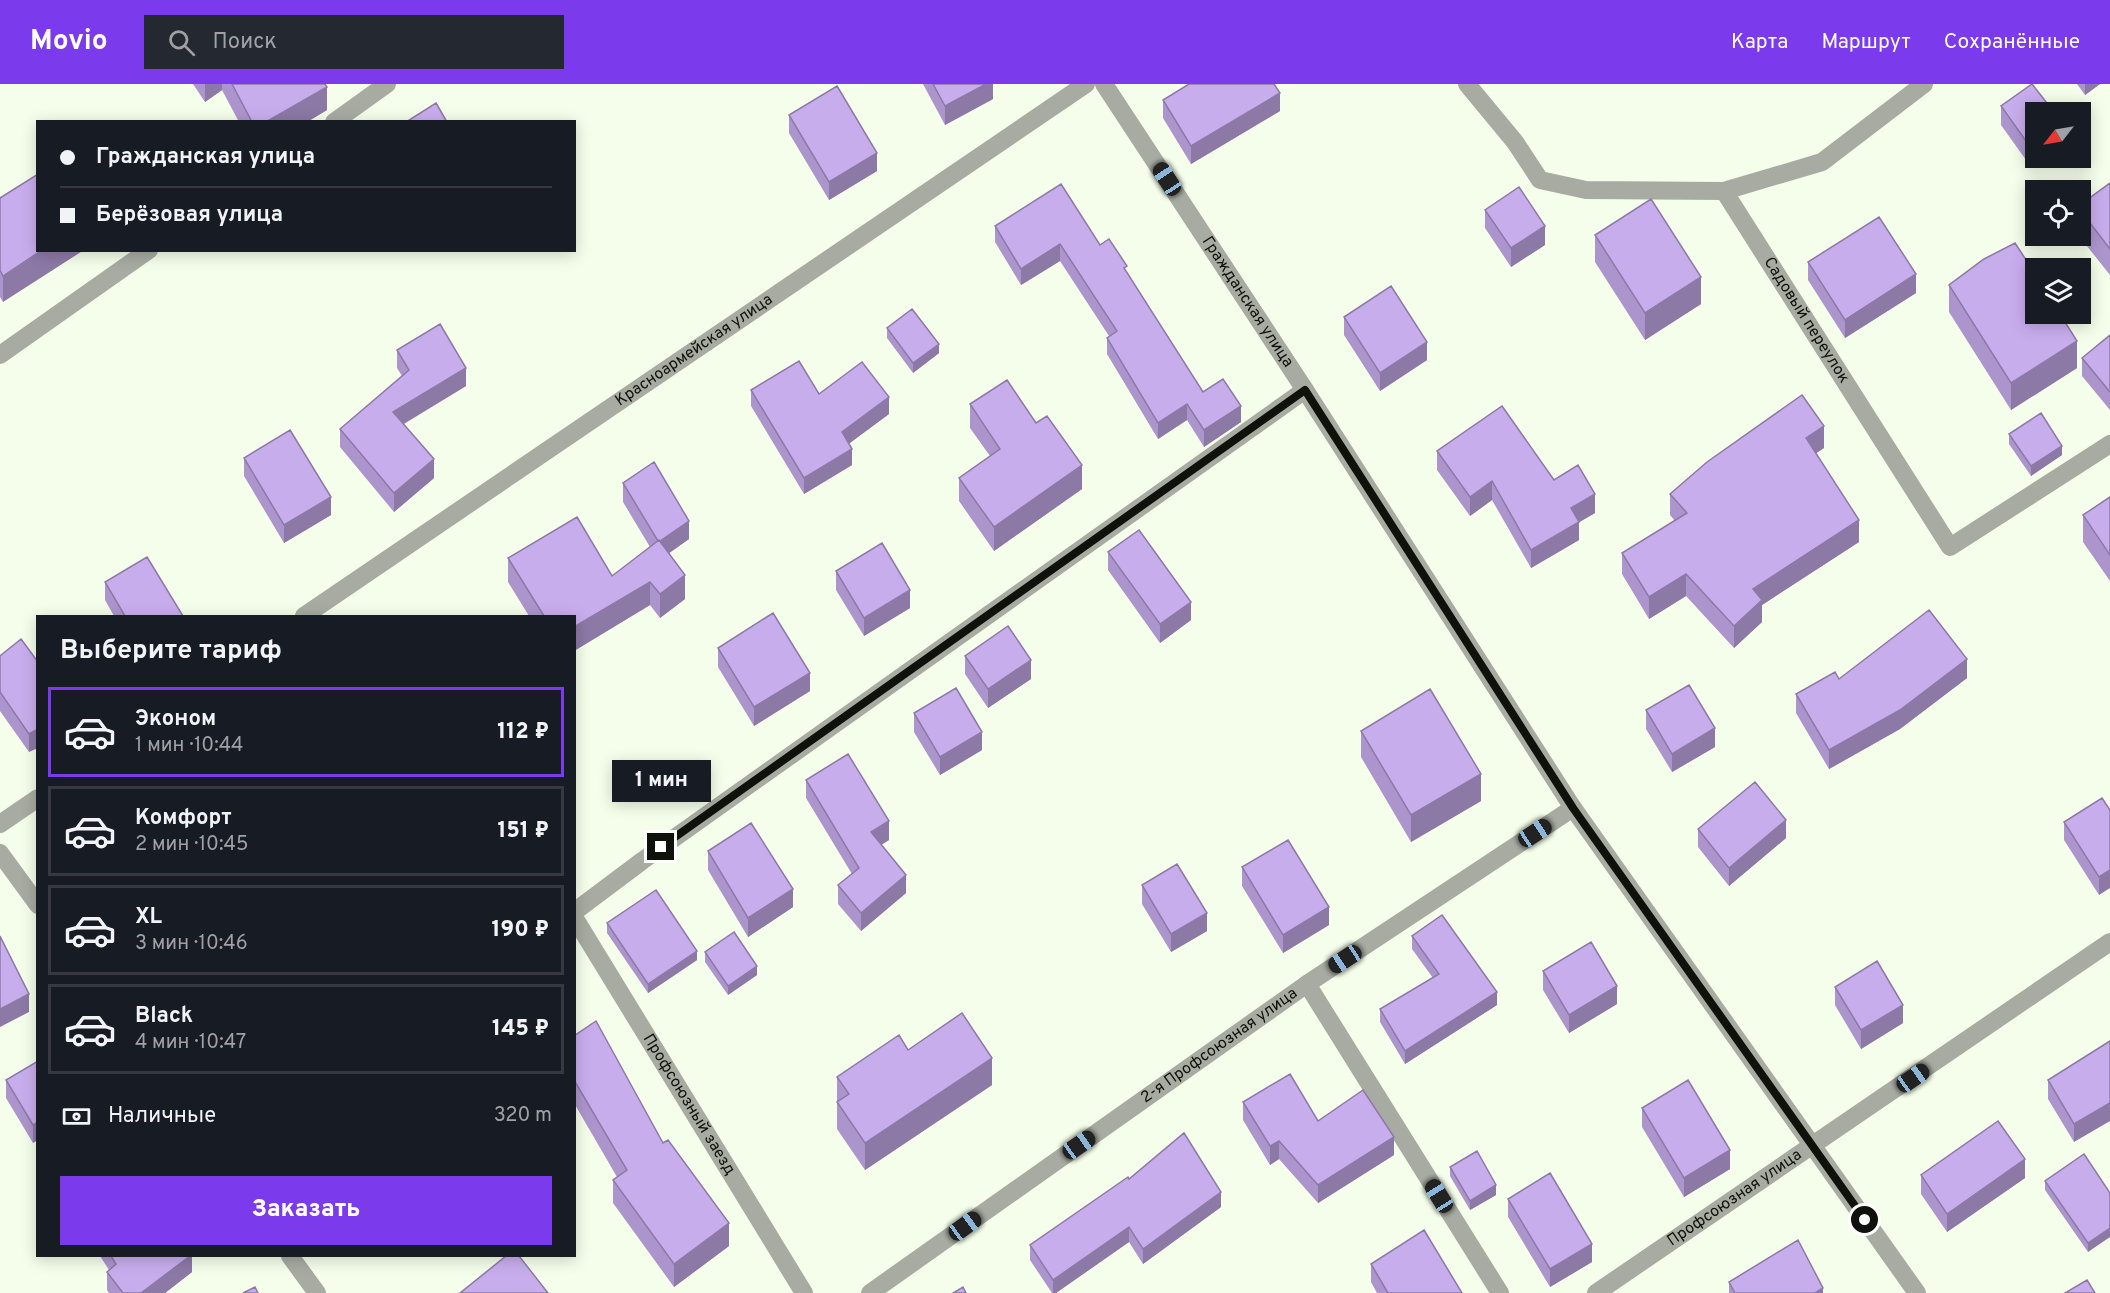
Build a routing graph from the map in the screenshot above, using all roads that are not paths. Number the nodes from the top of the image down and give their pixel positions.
1 (387, 84) edge
2 (1086, 84) edge
3 (1104, 84) edge
4 (1467, 84) edge
5 (1924, 84) edge
6 (337, 120) edge
7 (1724, 191) junction
8 (146, 252) edge
9 (0, 355) edge
10 (1305, 390) junction
11 (2110, 444) edge
12 (305, 615) edge
13 (36, 799) edge
14 (1573, 808) junction
15 (0, 824) edge
16 (0, 853) edge
17 (36, 902) edge
18 (576, 913) edge
19 (576, 918) edge
20 (2110, 942) edge
21 (1306, 984) junction
22 (1814, 1146) junction
23 (291, 1257) edge
24 (317, 1293) edge
25 (804, 1293) edge
26 (870, 1293) edge
27 (1500, 1293) edge
28 (1596, 1293) edge
29 (1917, 1293) edge

1 - 6 street
2 - 12 street, Красноармейская улица
3 - 10 street, Гражданская улица
4 - 7 street
5 - 7 street
7 - 11 street, Садовый переулок
8 - 9 street
10 - 14 street, Гражданская улица
10 - 18 street
13 - 15 street
14 - 21 street, 2-я Профсоюзная улица
14 - 22 street, Гражданская улица
16 - 17 street
19 - 25 street, Профсоюзный заезд
20 - 22 street, Профсоюзная улица
21 - 26 street, 2-я Профсоюзная улица
21 - 27 street
22 - 28 street, Профсоюзная улица
22 - 29 street, Гражданская улица
23 - 24 street

